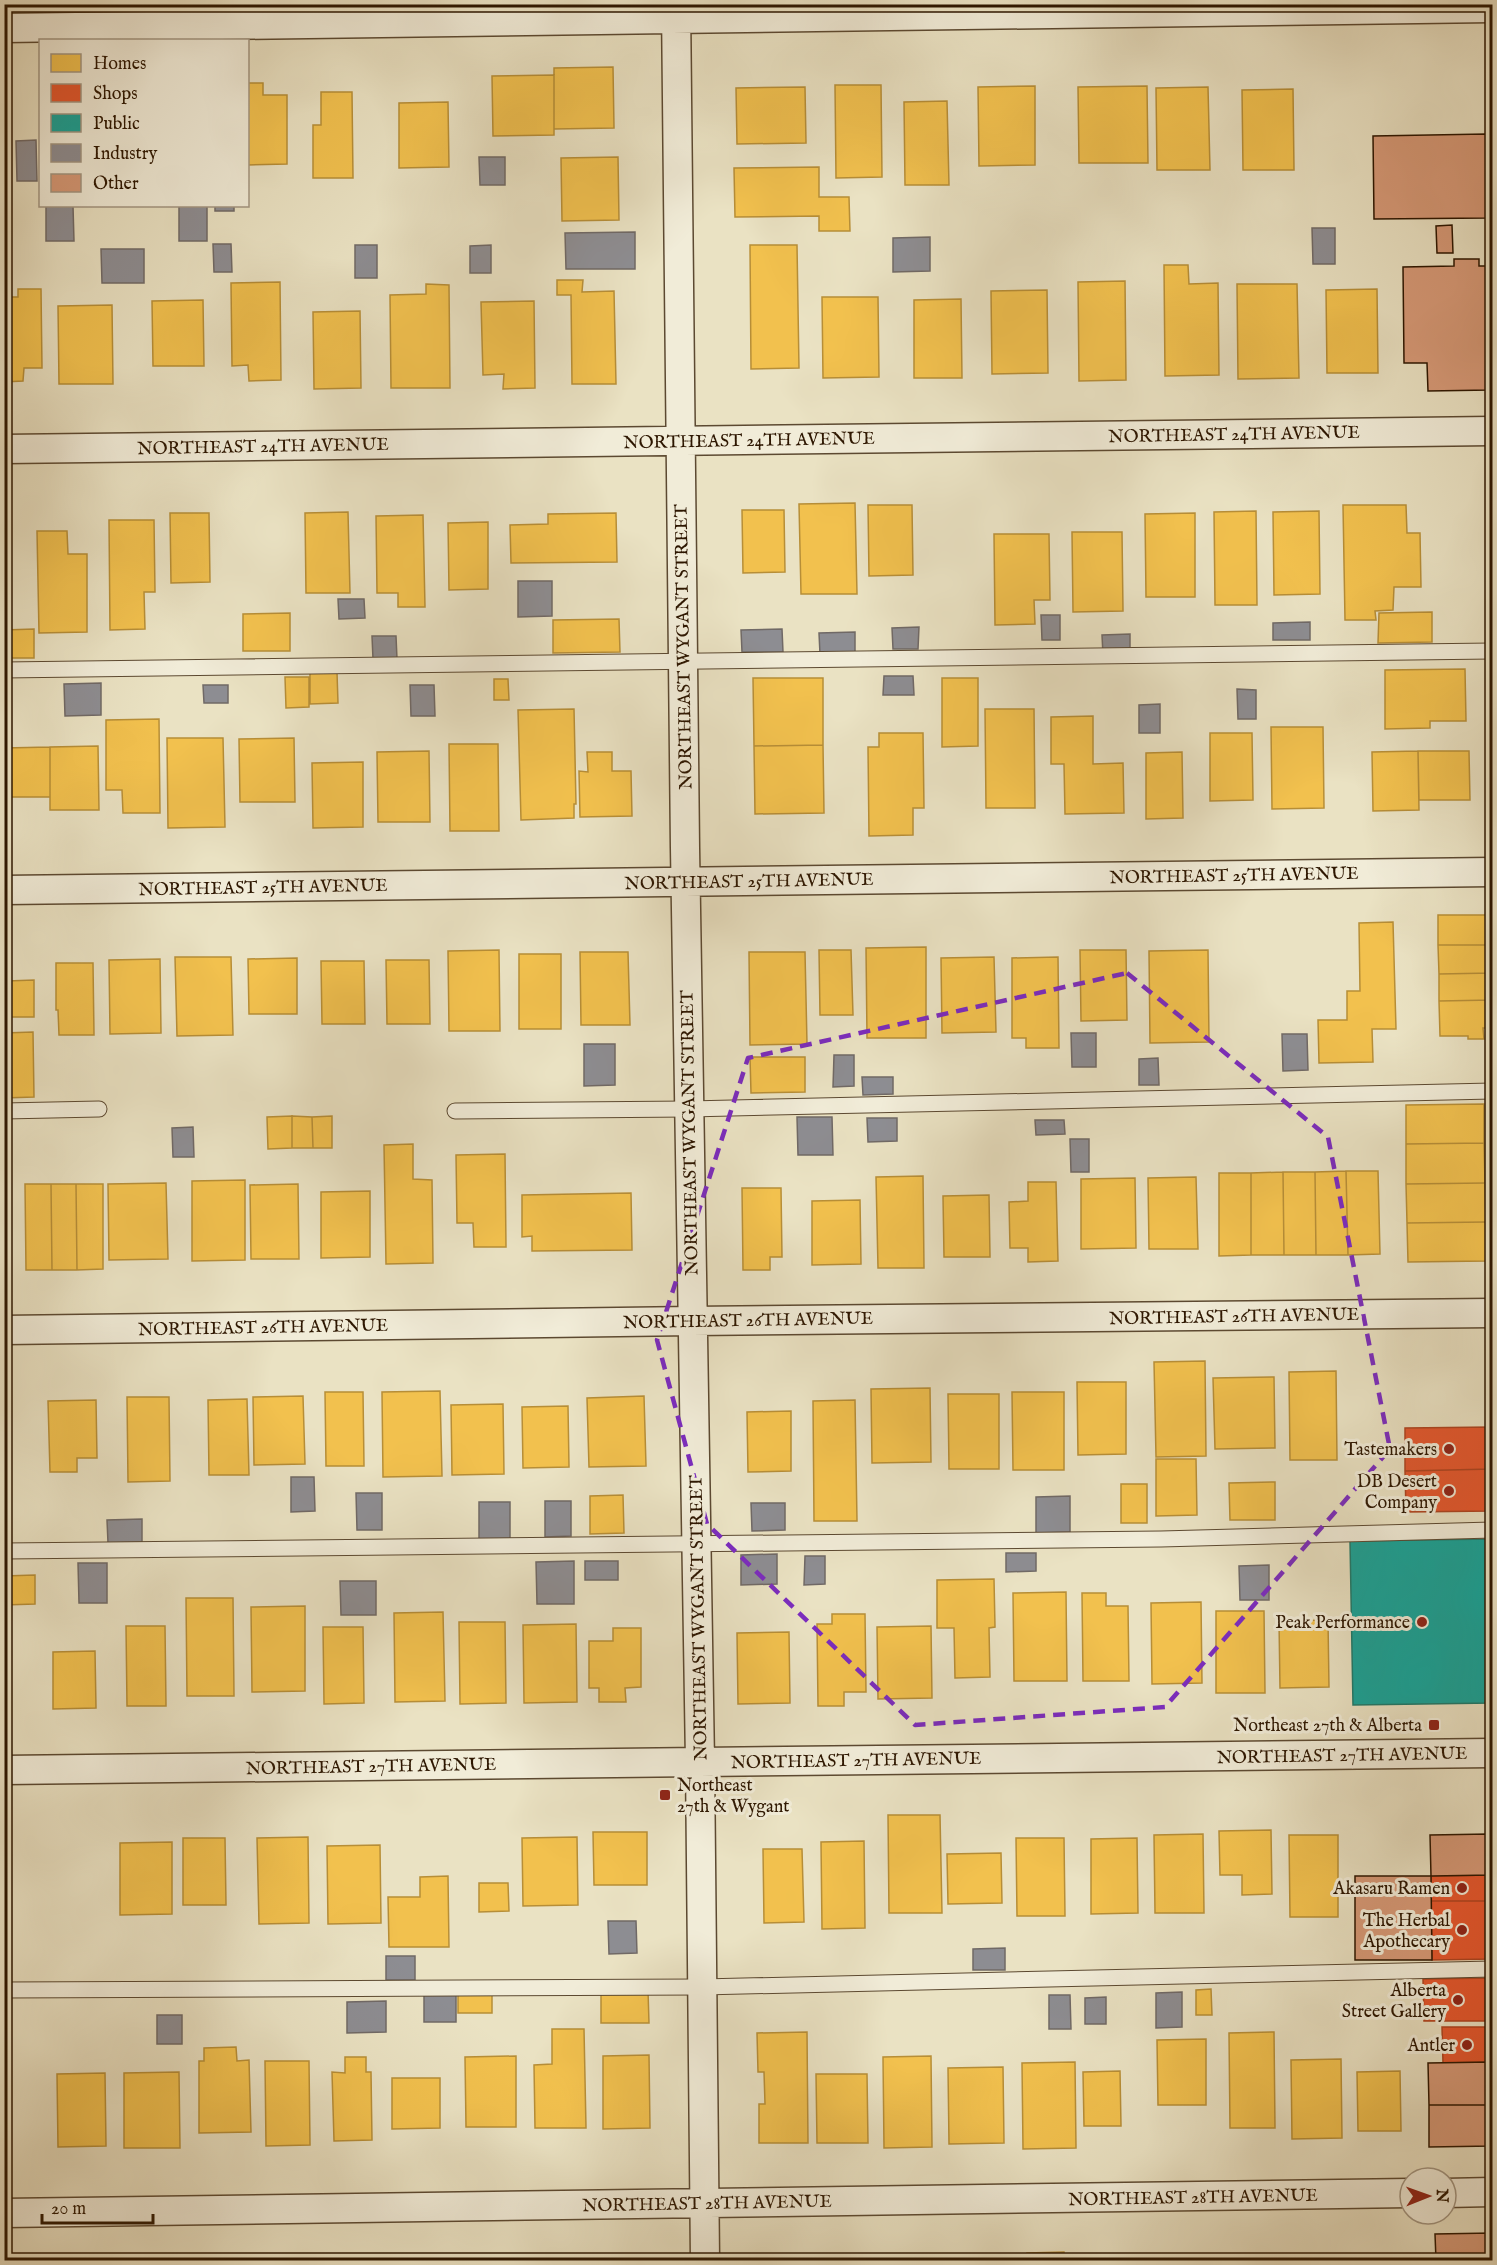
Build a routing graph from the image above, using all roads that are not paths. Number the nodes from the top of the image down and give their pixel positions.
1 (1492, 8) edge
2 (676, 12) edge
3 (4, 28) edge
4 (1492, 431) edge
5 (681, 441) junction
6 (4, 449) edge
7 (1492, 651) edge
8 (683, 663) junction
9 (4, 670) edge
10 (1492, 872) edge
11 (685, 882) junction
12 (4, 890) edge
13 (1492, 1091) edge
14 (99, 1108) dead end
15 (689, 1109) junction
16 (4, 1111) edge
17 (455, 1111) dead end
18 (1492, 1313) edge
19 (692, 1321) junction
20 (4, 1330) edge
21 (1492, 1530) edge
22 (696, 1542) junction
23 (4, 1551) edge
24 (1492, 1753) edge
25 (700, 1762) junction
26 (4, 1770) edge
27 (1492, 1969) edge
28 (702, 1988) junction
29 (4, 1990) edge
30 (1492, 2192) edge
31 (1398, 2193) edge
32 (1458, 2193) edge
33 (704, 2204) junction
34 (4, 2213) edge
35 (705, 2260) edge

1 - 2 street
2 - 3 street
2 - 5 street, NORTHEAST WYGANT STREET
4 - 5 street, NORTHEAST 24TH AVENUE
5 - 6 street, NORTHEAST 24TH AVENUE
5 - 8 street, NORTHEAST WYGANT STREET
7 - 8 lane
8 - 9 lane
8 - 11 street, NORTHEAST WYGANT STREET
10 - 11 street, NORTHEAST 25TH AVENUE
11 - 12 street, NORTHEAST 25TH AVENUE
11 - 15 street, NORTHEAST WYGANT STREET
13 - 15 lane
14 - 16 lane
15 - 17 lane
15 - 19 street, NORTHEAST WYGANT STREET
18 - 19 street, NORTHEAST 26TH AVENUE
19 - 20 street, NORTHEAST 26TH AVENUE
19 - 22 street, NORTHEAST WYGANT STREET
21 - 22 lane
22 - 23 lane
22 - 25 street, NORTHEAST WYGANT STREET
24 - 25 street, NORTHEAST 27TH AVENUE
25 - 26 street, NORTHEAST 27TH AVENUE
25 - 28 street, NORTHEAST WYGANT STREET
27 - 28 lane
28 - 29 lane
28 - 33 street, NORTHEAST WYGANT STREET
30 - 32 street
31 - 33 street, NORTHEAST 28TH AVENUE
33 - 34 street, NORTHEAST 28TH AVENUE
33 - 35 street, NORTHEAST WYGANT STREET

